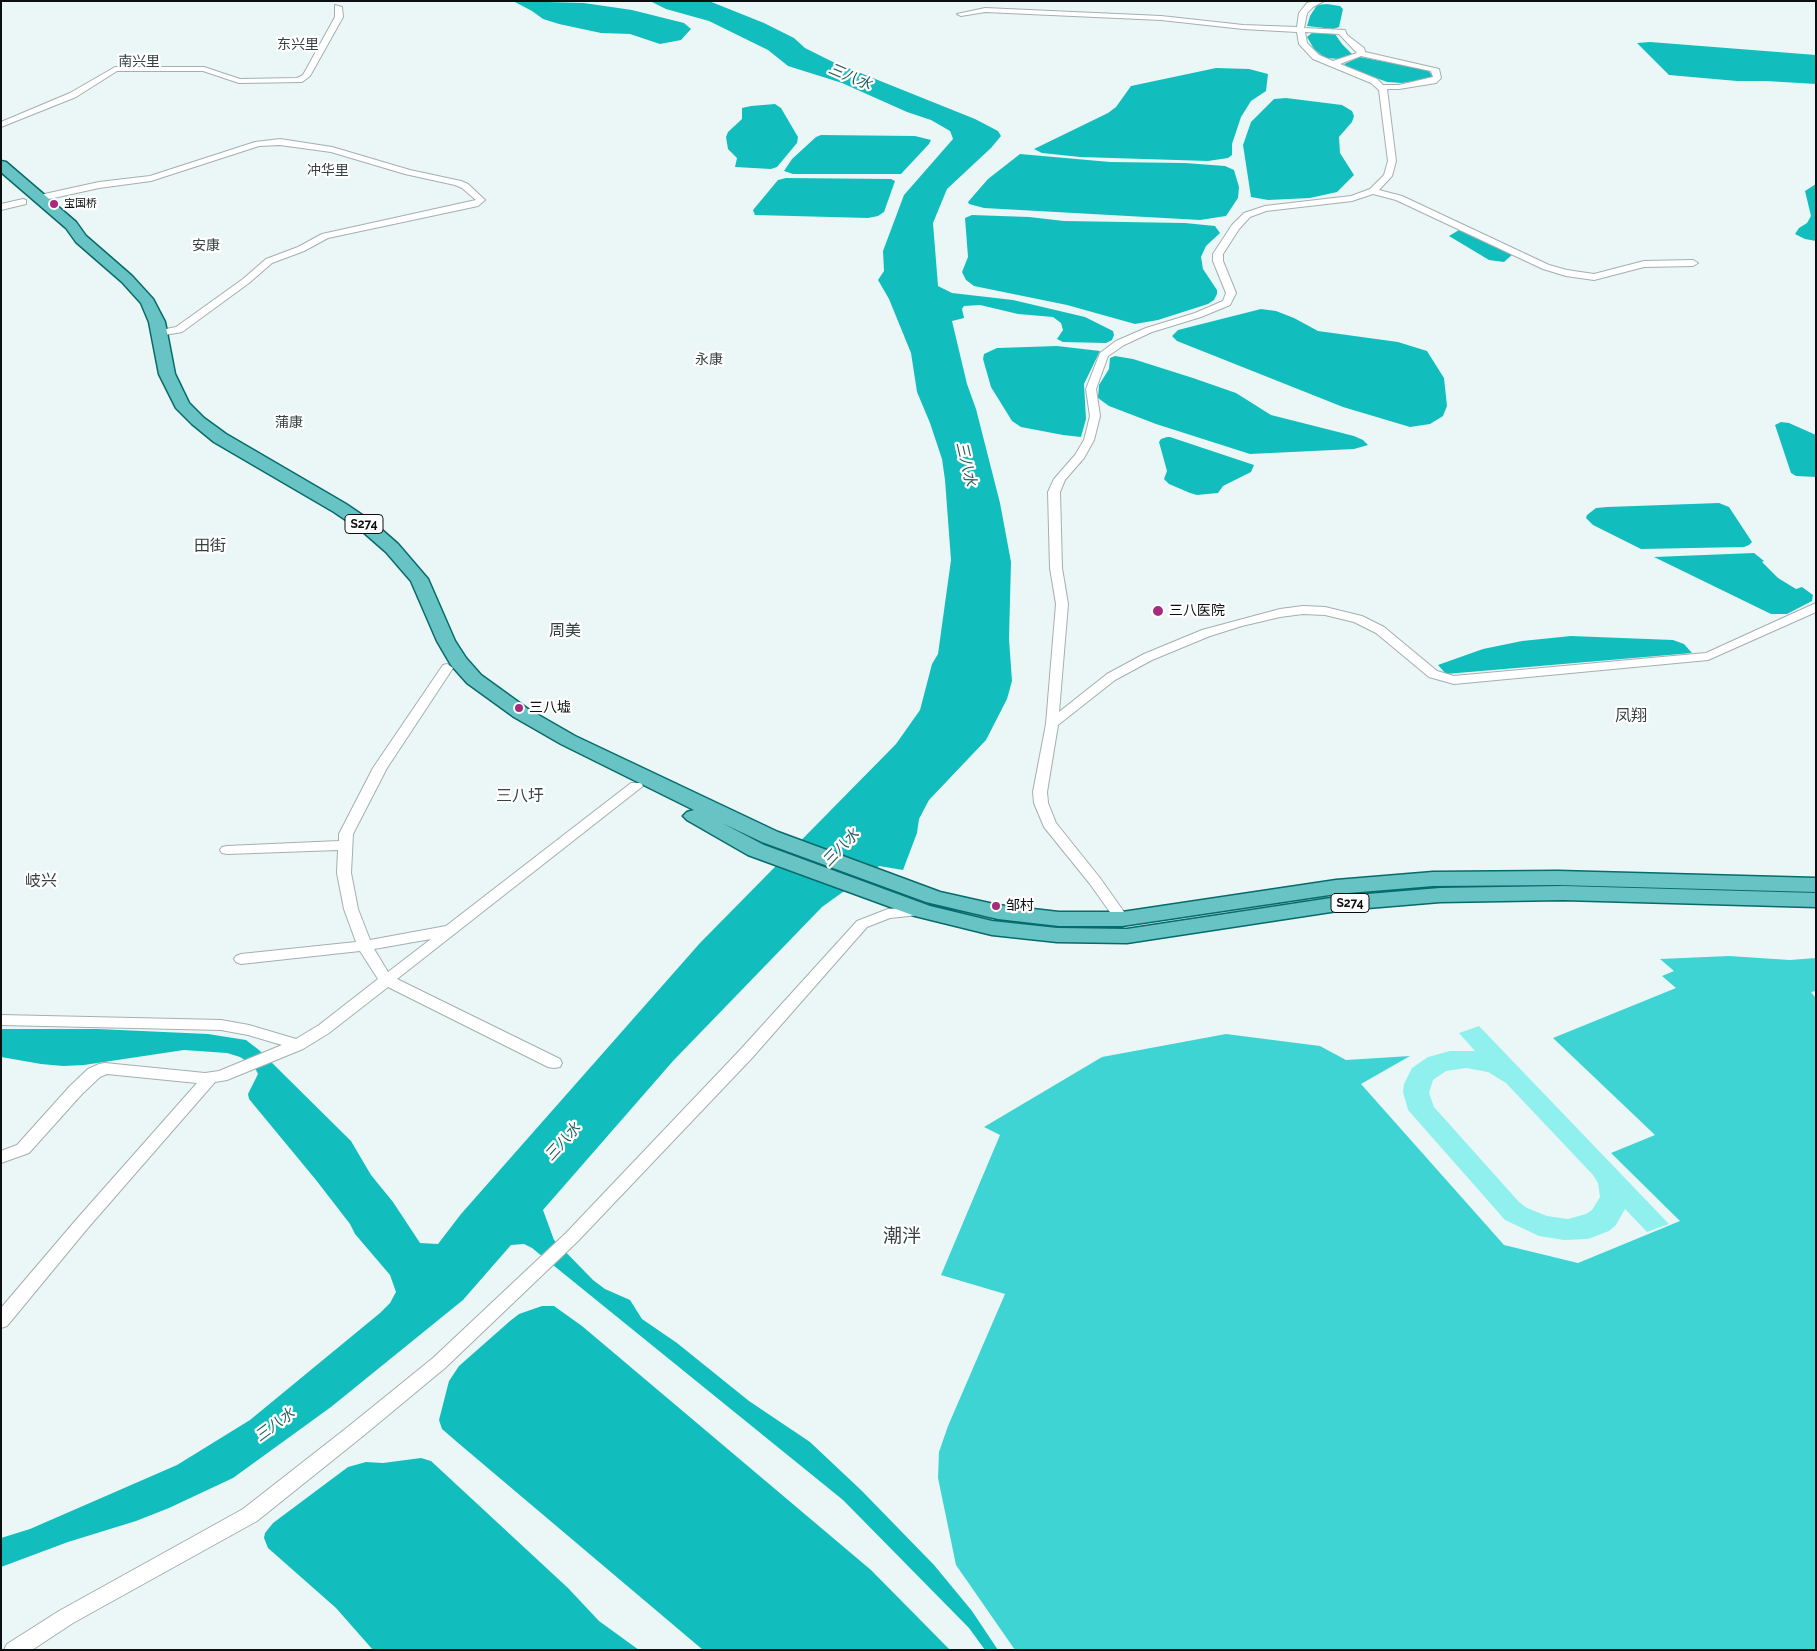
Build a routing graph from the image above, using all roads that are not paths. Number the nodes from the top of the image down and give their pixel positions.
1 (1321, 1) edge
2 (338, 7) dead end
3 (961, 14) dead end
4 (1300, 29) junction
5 (1361, 54) junction
6 (1332, 64) junction
7 (1382, 87) junction
8 (1, 125) edge
9 (1, 165) edge
10 (1, 183) edge
11 (1373, 191) junction
12 (32, 200) junction
13 (1, 207) edge
14 (1693, 263) dead end
15 (159, 333) junction
16 (1816, 607) edge
17 (447, 668) junction
18 (1052, 724) junction
19 (636, 786) junction
20 (763, 843) junction
21 (345, 844) junction
22 (227, 850) dead end
23 (1816, 885) edge
24 (898, 893) junction
25 (1816, 900) edge
26 (923, 911) junction
27 (1122, 920) junction
28 (448, 931) junction
29 (365, 946) junction
30 (241, 959) dead end
31 (386, 980) junction
32 (1, 1020) edge
33 (298, 1044) junction
34 (554, 1063) dead end
35 (211, 1077) junction
36 (1, 1157) edge
37 (1, 1321) edge
38 (14, 1650) edge

1 - 4 street
2 - 8 street
3 - 4 street
4 - 5 street
4 - 6 street
5 - 6 street
5 - 7 street
6 - 7 street
7 - 11 street
9 - 12 main road, S274
10 - 12 main road, S274
11 - 14 street
11 - 18 street
12 - 13 street
12 - 15 main road, S274
12 - 15 street
12 - 17 main road, S274
15 - 20 main road, S274
16 - 18 street
17 - 19 main road, S274
17 - 21 street
18 - 27 street
19 - 20 main road, S274
19 - 28 street
20 - 24 main road, S274
21 - 22 street
21 - 29 street
23 - 27 main road, S274
24 - 26 main road, S274
24 - 27 main road, S274
25 - 26 main road, S274
26 - 38 street
28 - 29 street
28 - 31 street
29 - 30 street
29 - 31 street
31 - 33 street
31 - 34 street
32 - 33 street
33 - 35 street
35 - 36 street
35 - 37 street

